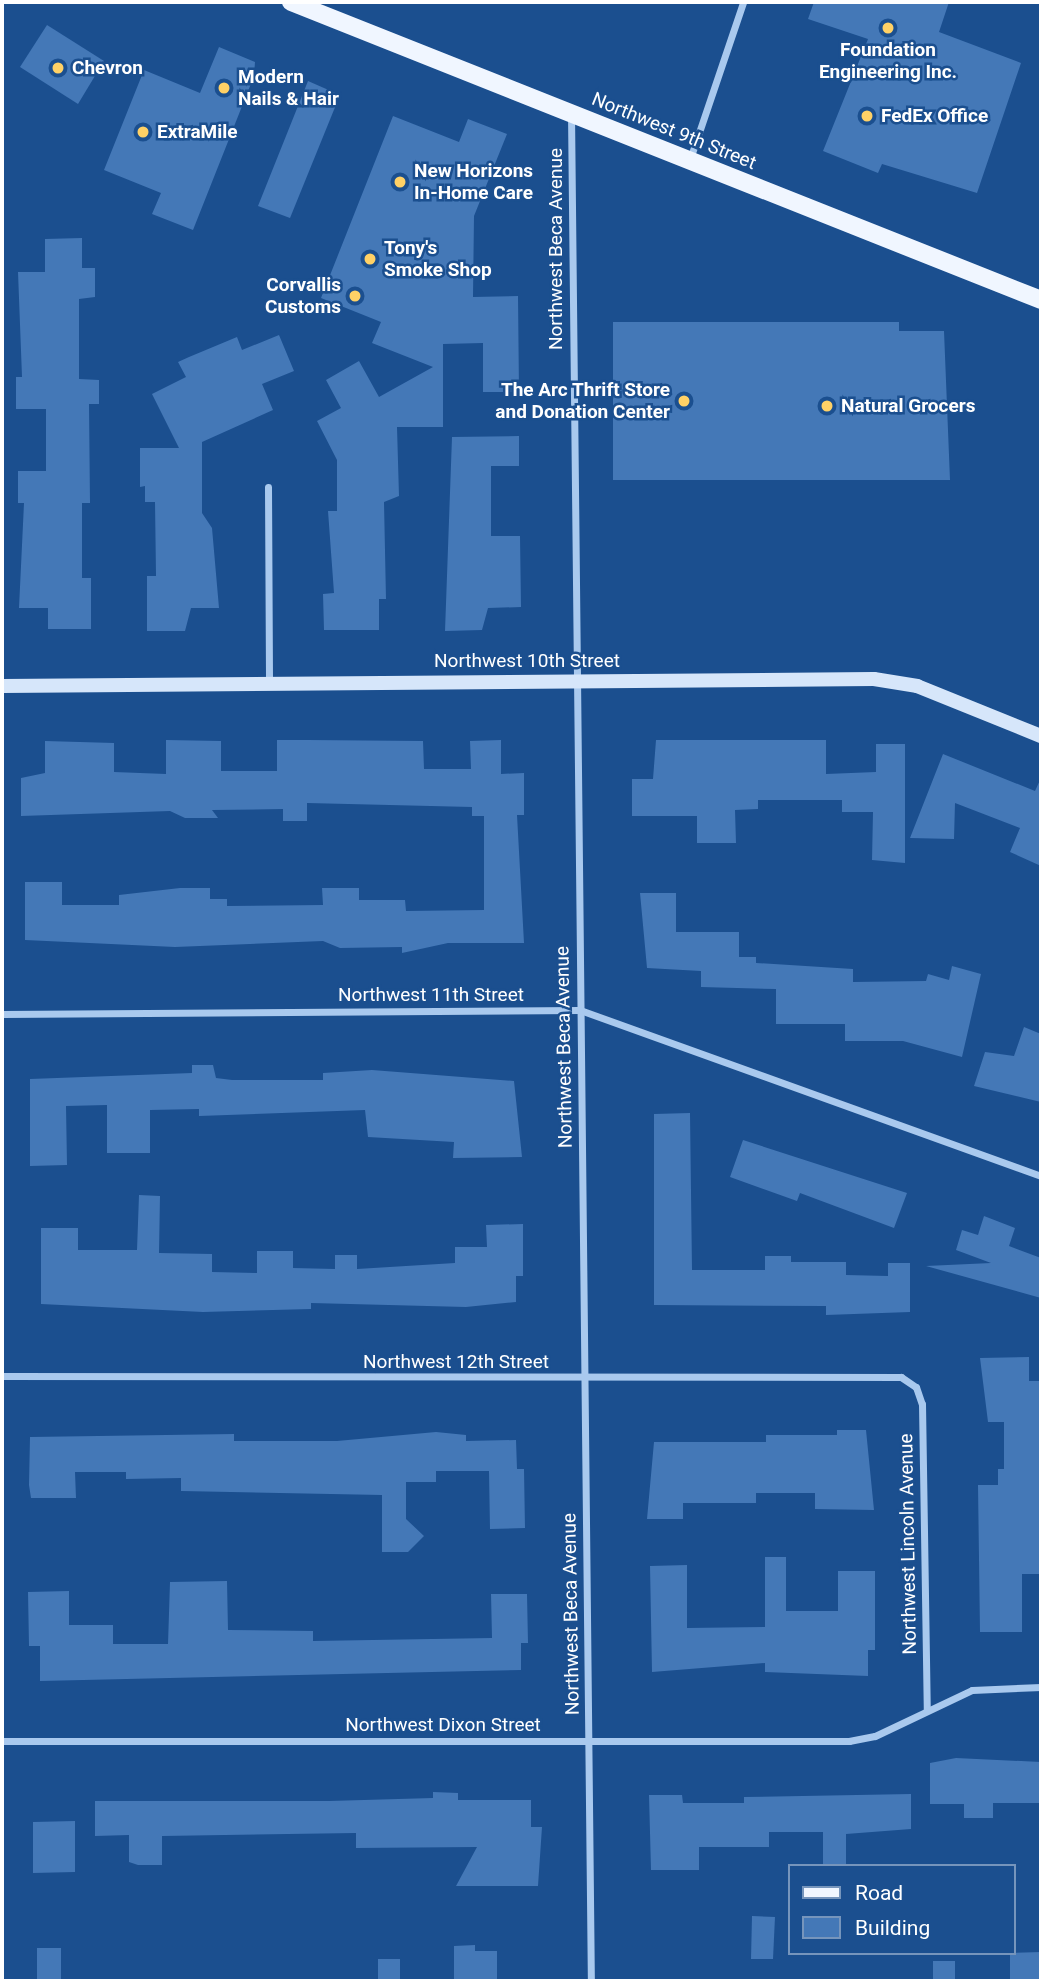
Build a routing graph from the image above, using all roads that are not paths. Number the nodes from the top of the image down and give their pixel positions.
1 (291, 2) edge
2 (743, 2) edge
3 (571, 113) junction
4 (690, 159) junction
5 (1041, 300) edge
6 (268, 487) dead end
7 (575, 680) junction
8 (269, 681) junction
9 (2, 686) edge
10 (1041, 736) edge
11 (580, 1010) junction
12 (2, 1014) edge
13 (1041, 1177) edge
14 (2, 1376) edge
15 (584, 1377) junction
16 (910, 1381) joint
17 (1041, 1687) edge
18 (927, 1710) junction
19 (2, 1741) edge
20 (588, 1741) junction
21 (591, 1981) edge

1 - 3 main road, Northwest 9th Street
2 - 4 street
3 - 4 main road, Northwest 9th Street
3 - 7 street, Northwest Beca Avenue
4 - 5 main road, Northwest 9th Street
6 - 8 street
7 - 8 street, Northwest 10th Street
7 - 10 street, Northwest 10th Street
7 - 11 street, Northwest Beca Avenue
8 - 9 street, Northwest 10th Street
11 - 12 street, Northwest 11th Street
11 - 13 street, Northwest 11th Street
11 - 15 street, Northwest Beca Avenue
14 - 15 street, Northwest 12th Street
15 - 16 street, Northwest 12th Street
15 - 20 street, Northwest Beca Avenue
16 - 18 street, Northwest Lincoln Avenue
17 - 18 street, Northwest Dixon Street
18 - 20 street, Northwest Dixon Street
19 - 20 street, Northwest Dixon Street
20 - 21 street, Northwest Beca Avenue

